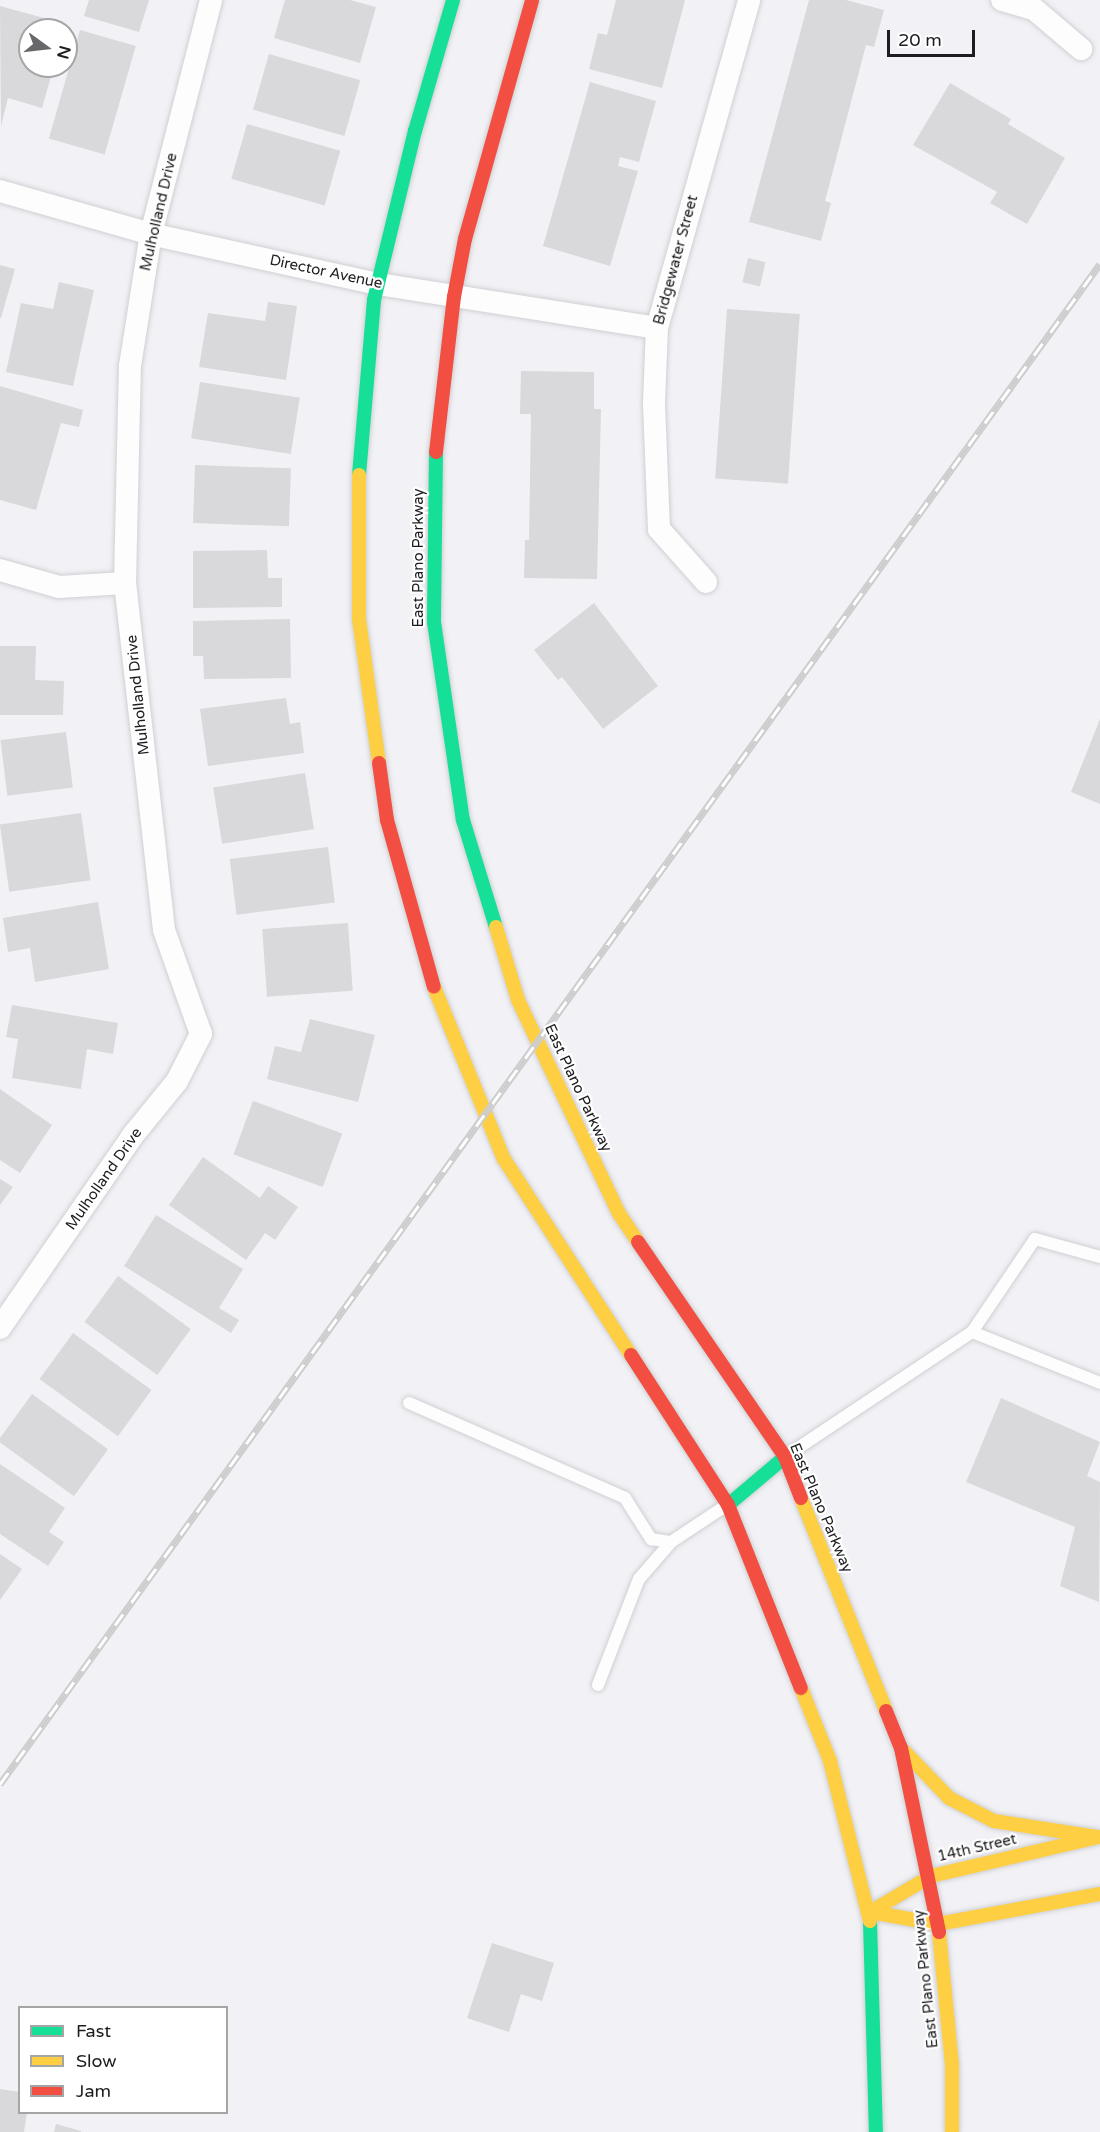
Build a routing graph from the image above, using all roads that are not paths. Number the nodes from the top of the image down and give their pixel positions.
1 (211, 0) edge
2 (453, 0) edge
3 (532, 0) edge
4 (748, 0) edge
5 (1002, 0) edge
6 (1081, 49) dead end
7 (0, 192) edge
8 (152, 234) junction
9 (379, 284) junction
10 (454, 297) junction
11 (657, 328) junction
12 (0, 570) edge
13 (706, 582) dead end
14 (125, 583) junction
15 (1100, 1257) edge
16 (0, 1328) edge
17 (972, 1332) junction
18 (1100, 1383) edge
19 (409, 1403) dead end
20 (785, 1457) junction
21 (728, 1505) junction
22 (671, 1542) junction
23 (598, 1685) dead end
24 (901, 1748) junction
25 (1098, 1837) edge
26 (931, 1876) junction
27 (1100, 1894) edge
28 (870, 1912) junction
29 (938, 1924) junction
30 (876, 2132) edge
31 (952, 2132) edge

1 - 8 street, Mulholland Drive
2 - 9 main road
3 - 10 main road, East Plano Parkway
4 - 11 street, Bridgewater Street
5 - 6 street
7 - 8 street, Director Avenue
8 - 9 street, Director Avenue
8 - 14 street, Mulholland Drive
9 - 10 street, Director Avenue
9 - 21 main road
10 - 11 street, Director Avenue
10 - 20 main road, East Plano Parkway
11 - 13 street, Bridgewater Street
12 - 14 street
14 - 16 street, Mulholland Drive
15 - 17 lane
17 - 18 lane
17 - 20 lane
19 - 22 lane
20 - 21 main road
20 - 24 main road, East Plano Parkway
21 - 22 lane
21 - 28 main road
22 - 23 lane
24 - 25 main road
24 - 26 main road, East Plano Parkway
25 - 26 main road, 14th Street
26 - 28 main road, 14th Street
26 - 29 main road, East Plano Parkway
27 - 29 main road
28 - 29 main road
28 - 30 main road
29 - 31 main road, East Plano Parkway

